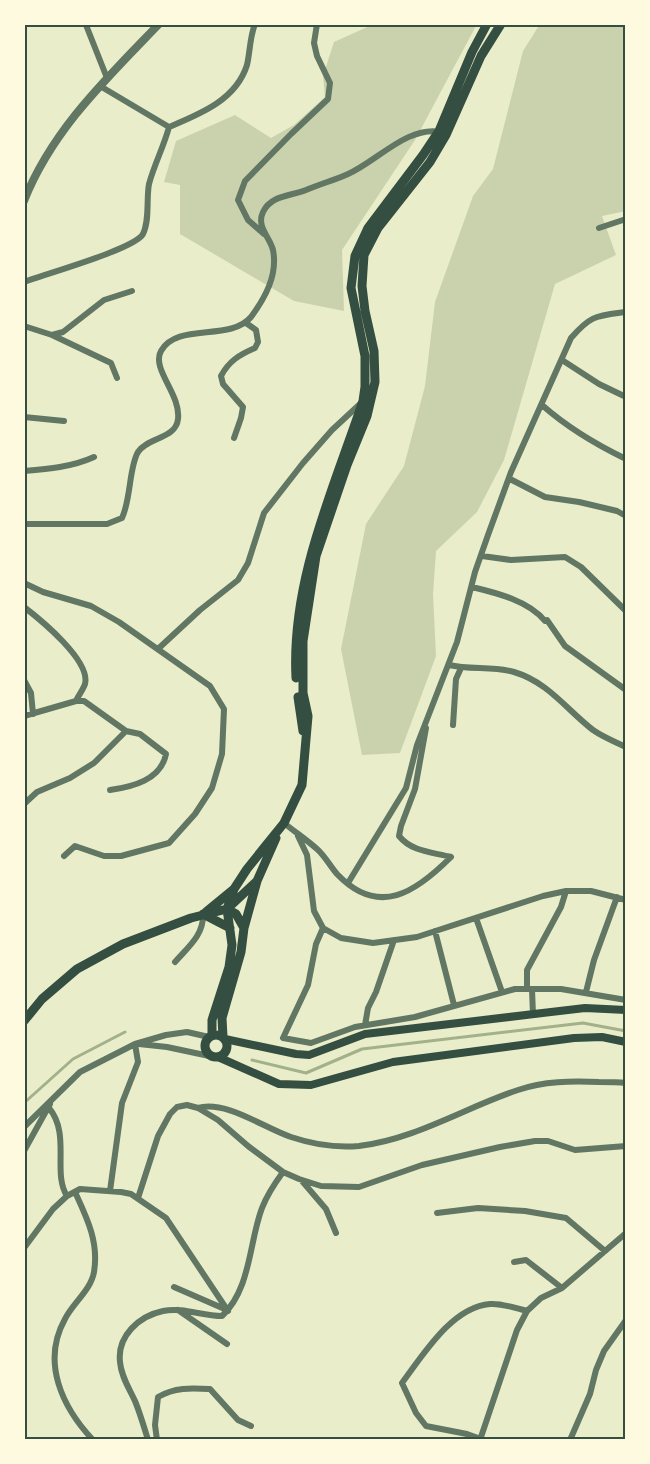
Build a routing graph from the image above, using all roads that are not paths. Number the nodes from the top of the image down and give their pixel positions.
1 (255, 24) edge
2 (317, 24) edge
3 (487, 24) edge
4 (501, 24) edge
5 (86, 25) edge
6 (154, 26) edge
7 (107, 78) junction
8 (100, 86) junction
9 (169, 127) junction
10 (442, 133) junction
11 (24, 201) edge
12 (626, 219) edge
13 (599, 228) dead end
14 (266, 236) junction
15 (24, 282) edge
16 (132, 291) dead end
17 (626, 312) edge
18 (246, 323) junction
19 (24, 326) edge
20 (52, 335) junction
21 (562, 360) junction
22 (117, 378) dead end
23 (626, 397) edge
24 (363, 401) junction
25 (542, 405) junction
26 (24, 417) edge
27 (64, 421) dead end
28 (234, 438) dead end
29 (94, 457) dead end
30 (626, 459) edge
31 (24, 471) edge
32 (510, 479) junction
33 (626, 516) edge
34 (24, 524) edge
35 (482, 556) junction
36 (24, 582) edge
37 (472, 587) junction
38 (24, 607) edge
39 (626, 611) edge
40 (159, 648) junction
41 (449, 665) junction
42 (461, 668) junction
43 (24, 680) edge
44 (626, 690) edge
45 (76, 701) junction
46 (33, 714) junction
47 (428, 715) junction
48 (24, 716) edge
49 (453, 725) dead end
50 (126, 731) junction
51 (305, 746) junction
52 (626, 747) edge
53 (110, 790) dead end
54 (24, 804) edge
55 (283, 825) junction
56 (298, 836) junction
57 (64, 856) dead end
58 (257, 881) junction
59 (348, 883) junction
60 (234, 889) junction
61 (566, 891) junction
62 (616, 897) junction
63 (626, 900) edge
64 (227, 909) junction
65 (203, 914) junction
66 (476, 918) junction
67 (230, 928) junction
68 (244, 928) junction
69 (323, 928) junction
70 (435, 931) junction
71 (394, 940) junction
72 (175, 962) dead end
73 (530, 989) junction
74 (502, 992) junction
75 (586, 992) junction
76 (626, 1000) edge
77 (454, 1005) junction
78 (626, 1010) edge
79 (533, 1015) junction
80 (24, 1021) edge
81 (365, 1025) junction
82 (211, 1036) junction
83 (224, 1038) junction
84 (626, 1041) edge
85 (135, 1044) junction
86 (216, 1057) junction
87 (626, 1083) edge
88 (54, 1096) junction
89 (49, 1108) junction
90 (198, 1108) junction
91 (24, 1127) edge
92 (626, 1146) edge
93 (24, 1151) edge
94 (283, 1172) junction
95 (302, 1180) junction
96 (110, 1191) junction
97 (75, 1192) junction
98 (67, 1196) junction
99 (138, 1198) junction
100 (437, 1213) dead end
101 (336, 1233) dead end
102 (626, 1233) edge
103 (24, 1248) edge
104 (605, 1251) junction
105 (514, 1262) dead end
106 (174, 1287) dead end
107 (562, 1288) junction
108 (177, 1310) junction
109 (228, 1311) junction
110 (526, 1311) junction
111 (626, 1320) edge
112 (227, 1344) dead end
113 (251, 1426) dead end
114 (93, 1440) edge
115 (148, 1440) edge
116 (157, 1440) edge
117 (480, 1440) edge
118 (570, 1440) edge

1 - 9 street
2 - 14 street
3 - 10 main road
4 - 10 main road
5 - 7 street
6 - 7 street
7 - 8 street
8 - 9 street
8 - 11 street
9 - 15 street
10 - 14 street
10 - 24 main road
10 - 51 main road
12 - 13 street
14 - 18 street
16 - 20 street
17 - 21 street
18 - 28 street
18 - 34 street
19 - 20 street
20 - 22 street
21 - 23 street
21 - 25 street
24 - 40 street
24 - 51 main road
25 - 30 street
25 - 32 street
26 - 27 street
29 - 31 street
32 - 33 street
32 - 35 street
35 - 37 street
35 - 39 street
36 - 40 street
37 - 41 street
37 - 44 street
38 - 45 street
40 - 57 street
41 - 42 street
41 - 47 street
42 - 49 street
42 - 52 street
43 - 46 street
45 - 46 street
45 - 50 street
46 - 48 street
47 - 59 street
47 - 59 street
50 - 53 street
50 - 54 street
51 - 55 main road
55 - 56 street
55 - 58 main road
55 - 60 main road
56 - 59 street
56 - 69 street
58 - 64 main road
58 - 68 main road
60 - 64 main road
60 - 65 main road
61 - 62 street
61 - 66 street
61 - 73 street
62 - 63 street
62 - 75 street
64 - 65 main road
64 - 67 main road
64 - 68 main road
65 - 67 main road
65 - 72 street
65 - 80 main road
66 - 70 street
66 - 74 street
67 - 82 main road
68 - 83 main road
69 - 71 street
69 - 81 street
70 - 71 street
70 - 77 street
71 - 81 street
73 - 74 street
73 - 75 street
73 - 79 street
74 - 77 street
75 - 76 street
77 - 81 street
78 - 79 main road
79 - 83 main road
82 - 83 main road
82 - 85 street
82 - 86 main road
83 - 86 main road
84 - 86 main road
85 - 86 street
85 - 88 street
85 - 96 street
87 - 90 street
88 - 89 street
88 - 91 street
89 - 93 street
89 - 98 street
90 - 94 street
90 - 99 street
92 - 95 street
94 - 95 street
94 - 109 street
95 - 101 street
96 - 97 street
96 - 99 street
97 - 98 street
97 - 114 street
98 - 103 street
99 - 109 street
100 - 104 street
102 - 104 street
104 - 107 street
105 - 107 street
106 - 109 street
107 - 110 street
108 - 109 street
108 - 112 street
108 - 115 street
110 - 117 street
110 - 117 street
111 - 118 street
113 - 116 street

